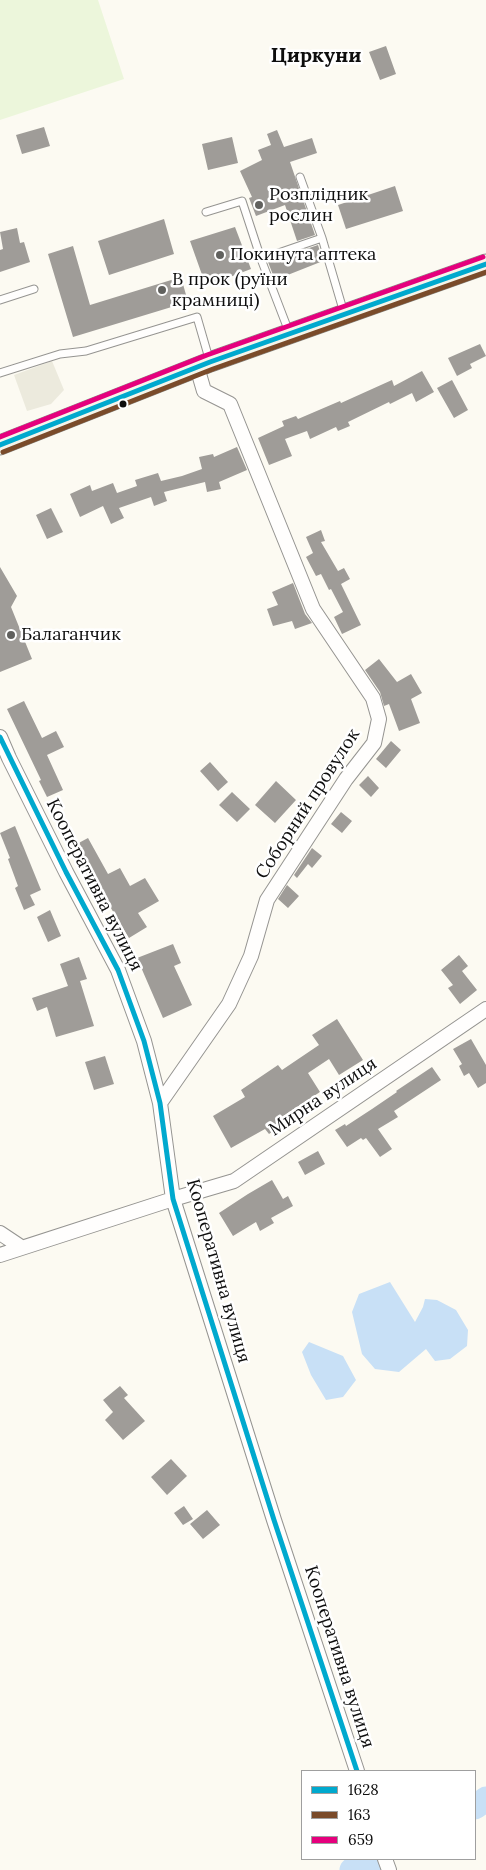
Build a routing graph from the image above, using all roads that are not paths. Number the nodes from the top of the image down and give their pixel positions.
1 (300, 177) dead end
2 (206, 212) dead end
3 (322, 238) junction
4 (261, 259) junction
5 (486, 264) edge
6 (34, 289) dead end
7 (0, 300) edge
8 (344, 315) junction
9 (290, 335) junction
10 (204, 365) junction
11 (0, 373) edge
12 (0, 445) edge
13 (0, 737) edge
14 (486, 1009) edge
15 (160, 1103) junction
16 (173, 1199) junction
17 (0, 1233) edge
18 (21, 1247) junction
19 (0, 1255) edge
20 (356, 1770) edge

1 - 3 lane
2 - 4 lane
3 - 4 lane
3 - 8 lane
4 - 9 lane
5 - 8 street
6 - 7 lane
8 - 9 street
9 - 10 street
10 - 11 lane
10 - 12 street
10 - 15 street, Соборний провулок
13 - 15 street, Кооперативна вулиця
14 - 16 street, Мирна вулиця
15 - 16 street, Кооперативна вулиця
16 - 18 street, Мирна вулиця
16 - 20 street, Кооперативна вулиця
17 - 18 street
18 - 19 street, Мирна вулиця

